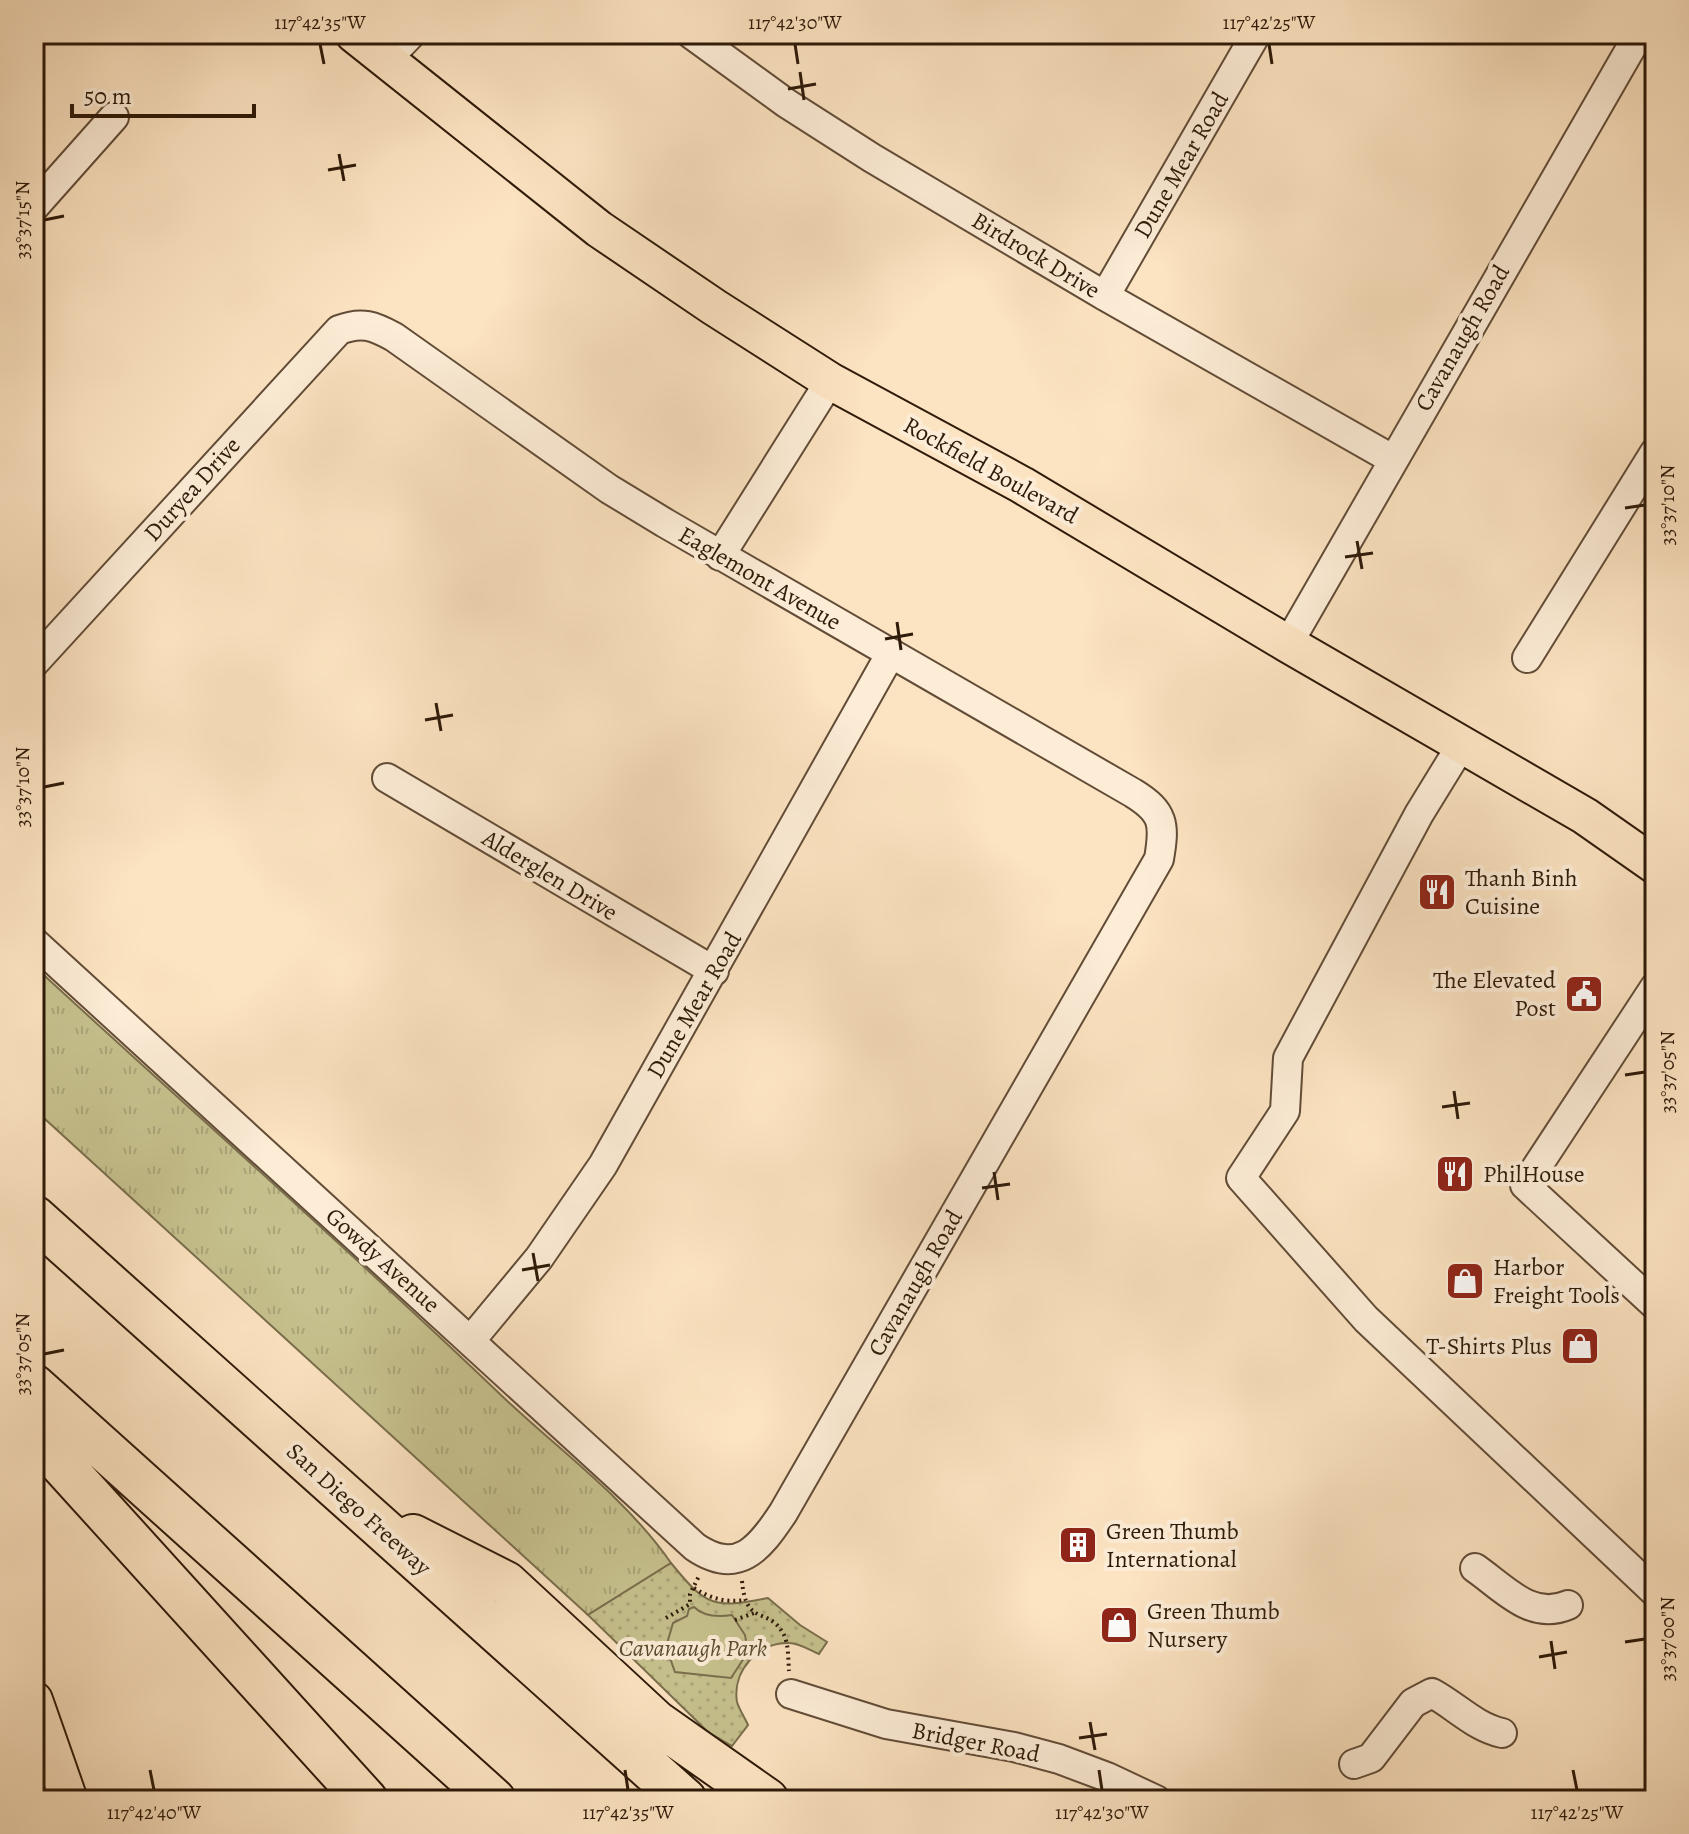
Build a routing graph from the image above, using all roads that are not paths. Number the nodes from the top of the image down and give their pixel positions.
1 (354, 34) edge
2 (411, 34) edge
3 (691, 34) edge
4 (1256, 34) edge
5 (1639, 34) edge
6 (385, 61) junction
7 (114, 117) dead end
8 (34, 207) edge
9 (1105, 296) junction
10 (356, 324) joint
11 (830, 381) junction
12 (1655, 452) edge
13 (1392, 459) junction
14 (720, 556) junction
15 (1288, 644) junction
16 (891, 653) junction
17 (1527, 658) dead end
18 (34, 663) edge
19 (1462, 744) junction
20 (387, 778) dead end
21 (1164, 829) joint
22 (1655, 865) edge
23 (34, 942) edge
24 (714, 971) junction
25 (1647, 998) edge
26 (34, 1217) edge
27 (1655, 1305) edge
28 (471, 1340) junction
29 (34, 1386) edge
30 (34, 1422) edge
31 (358, 1508) junction
32 (709, 1556) joint
33 (1475, 1568) dead end
34 (1655, 1592) edge
35 (1568, 1605) dead end
36 (791, 1694) road end
37 (34, 1700) edge
38 (1502, 1733) dead end
39 (1354, 1764) dead end
40 (69, 1800) edge
41 (366, 1800) edge
42 (494, 1800) edge
43 (685, 1800) edge
44 (767, 1800) edge
45 (1156, 1800) edge

1 - 6 main road, Rockfield Boulevard
2 - 6 street
3 - 9 street, Birdrock Drive
4 - 9 street, Dune Mear Road
5 - 13 street, Cavanaugh Road
6 - 11 main road, Rockfield Boulevard
7 - 8 street
9 - 13 street, Birdrock Drive
10 - 14 street, Eaglemont Avenue
10 - 18 street, Duryea Drive
11 - 14 street
11 - 15 main road, Rockfield Boulevard
12 - 17 street
13 - 15 street, Cavanaugh Road
14 - 16 street, Eaglemont Avenue
15 - 19 main road, Rockfield Boulevard
16 - 21 street, Eaglemont Avenue
16 - 24 street, Dune Mear Road
19 - 22 main road, Rockfield Boulevard
19 - 34 street
20 - 24 street, Alderglen Drive
21 - 32 street, Cavanaugh Road
23 - 28 street, Gowdy Avenue
24 - 28 street, Dune Mear Road
25 - 27 street
26 - 31 highway, San Diego Freeway
28 - 32 street, Gowdy Avenue
29 - 42 highway
30 - 41 highway
31 - 43 highway, San Diego Freeway
31 - 44 highway
33 - 35 street
36 - 45 street, Bridger Road
37 - 40 main road
38 - 39 street

